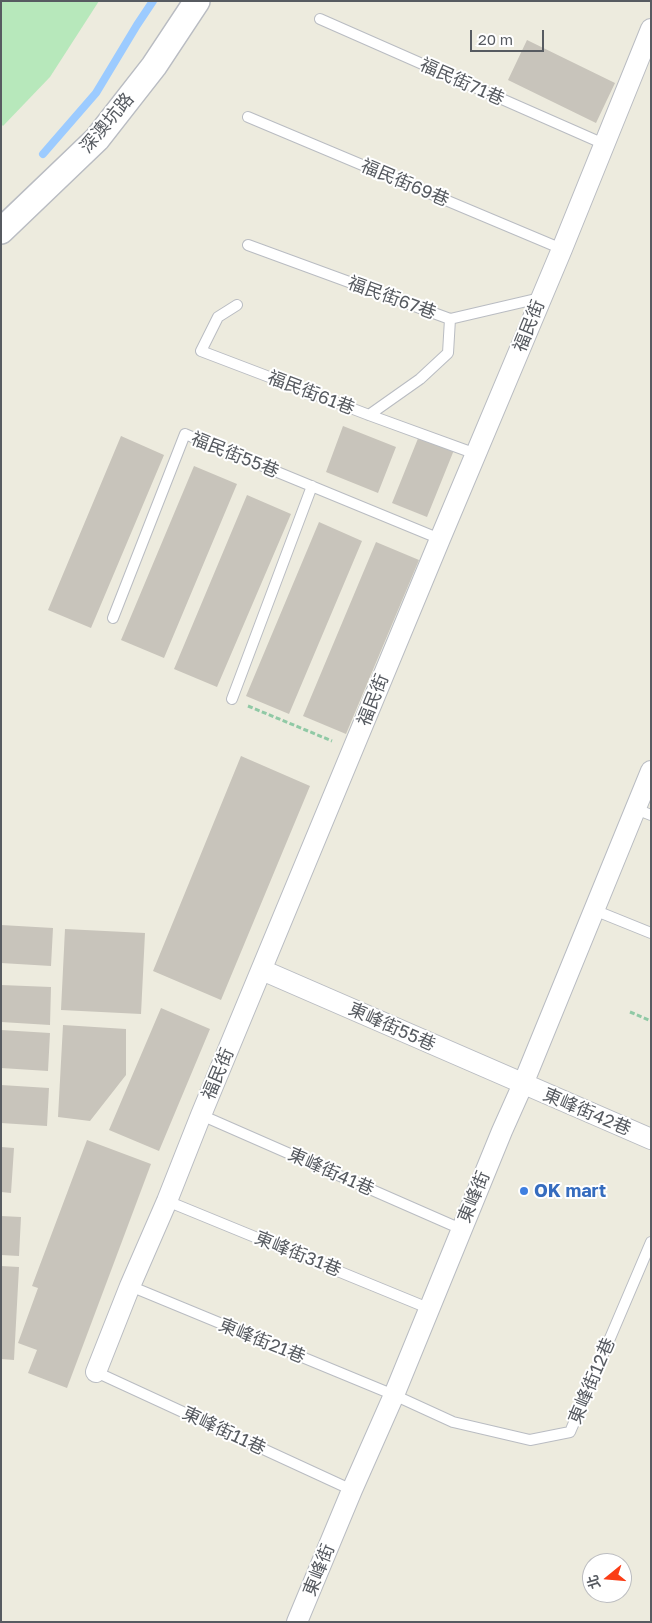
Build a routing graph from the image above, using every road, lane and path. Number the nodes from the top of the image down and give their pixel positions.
1 (197, 1) edge
2 (320, 20) dead end
3 (651, 29) edge
4 (248, 116) dead end
5 (604, 144) junction
6 (1, 231) edge
7 (248, 245) dead end
8 (562, 249) junction
9 (540, 298) junction
10 (236, 305) dead end
11 (450, 319) junction
12 (369, 415) junction
13 (476, 454) junction
14 (312, 486) junction
15 (440, 539) junction
16 (113, 618) dead end
17 (232, 699) joint
18 (353, 750) junction
19 (651, 771) edge
20 (643, 812) edge
21 (594, 910) junction
22 (651, 933) edge
23 (262, 970) junction
24 (630, 1012) dead end
25 (651, 1021) edge
26 (523, 1084) junction
27 (201, 1115) junction
28 (651, 1139) edge
29 (167, 1200) junction
30 (461, 1228) junction
31 (651, 1242) edge
32 (130, 1286) junction
33 (428, 1308) junction
34 (96, 1372) joint
35 (394, 1395) junction
36 (352, 1490) junction
37 (297, 1622) edge

1 - 6 street, 深澳坑路
2 - 5 lane, 福民街71巷
3 - 5 street, 福民街
4 - 8 lane, 福民街69巷
5 - 8 street, 福民街
7 - 11 lane, 福民街67巷
8 - 9 street, 福民街
9 - 11 lane, 福民街67巷
9 - 13 street, 福民街
10 - 12 lane, 福民街61巷
11 - 12 lane
12 - 13 lane, 福民街61巷
13 - 15 street, 福民街
14 - 15 lane, 福民街55巷
14 - 16 lane, 福民街55巷
14 - 17 lane
15 - 18 street, 福民街
17 - 18 path
18 - 23 street, 福民街
19 - 20 street, 東峰街
20 - 21 street, 東峰街
21 - 22 lane
21 - 26 street, 東峰街
23 - 26 street, 東峰街55巷
23 - 27 street, 福民街
24 - 25 path
26 - 28 street, 東峰街42巷
26 - 30 street, 東峰街
27 - 29 street, 福民街
27 - 30 lane, 東峰街41巷
29 - 32 street, 福民街
29 - 33 lane, 東峰街31巷
30 - 33 street, 東峰街
31 - 35 lane, 東峰街12巷
32 - 34 street, 福民街
32 - 35 lane, 東峰街21巷
33 - 35 street, 東峰街
34 - 36 lane, 東峰街11巷
35 - 36 street, 東峰街
36 - 37 street, 東峰街

